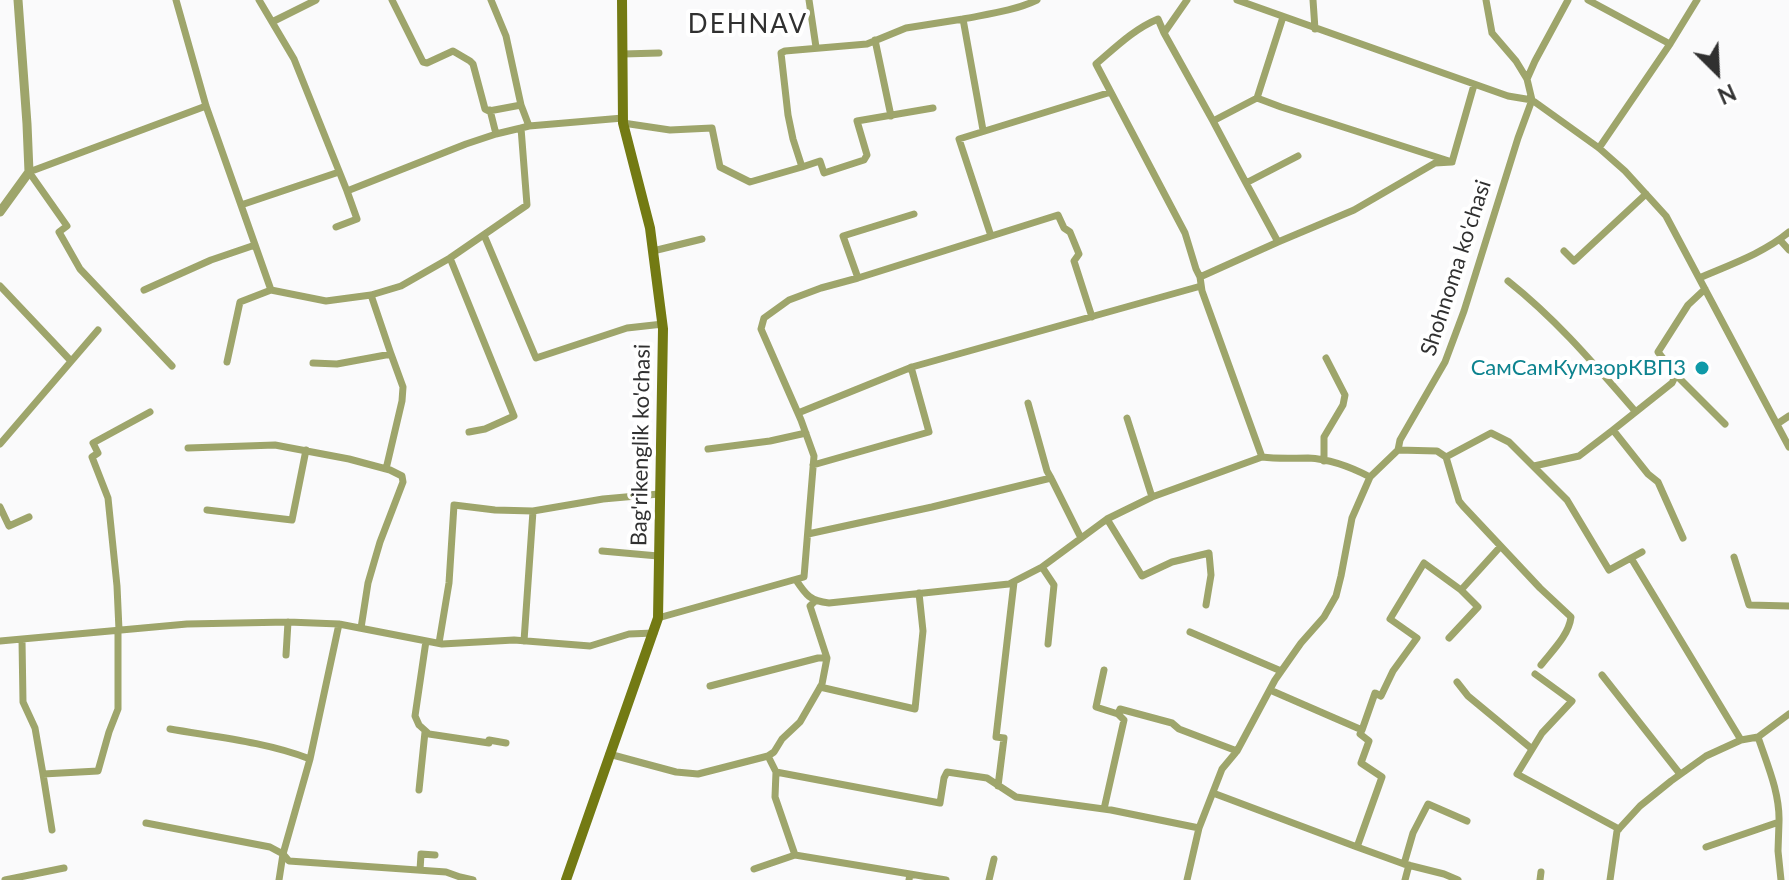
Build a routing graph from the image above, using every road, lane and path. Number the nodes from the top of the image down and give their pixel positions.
1 (18, 0) edge
2 (176, 0) edge
3 (259, 0) edge
4 (316, 0) edge
5 (392, 0) edge
6 (491, 0) edge
7 (622, 0) edge
8 (809, 0) edge
9 (1037, 0) edge
10 (1187, 0) edge
11 (1237, 0) edge
12 (1313, 0) edge
13 (1486, 0) edge
14 (1568, 0) edge
15 (1588, 0) edge
16 (1697, 0) edge
17 (1283, 17) junction
18 (963, 19) junction
19 (272, 22) junction
20 (1315, 29) junction
21 (1164, 33) junction
22 (875, 40) junction
23 (1670, 44) junction
24 (816, 47) junction
25 (659, 53) dead end
26 (623, 54) junction
27 (1527, 79) junction
28 (1474, 85) junction
29 (1111, 92) junction
30 (1257, 98) junction
31 (1532, 100) junction
32 (521, 105) junction
33 (206, 106) junction
34 (933, 108) dead end
35 (490, 110) junction
36 (891, 116) junction
37 (623, 121) junction
38 (1213, 121) junction
39 (525, 127) junction
40 (983, 130) junction
41 (496, 134) junction
42 (1599, 148) junction
43 (1298, 156) dead end
44 (1452, 162) junction
45 (802, 167) junction
46 (29, 172) junction
47 (339, 172) junction
48 (1246, 183) junction
49 (347, 191) junction
50 (1646, 194) junction
51 (241, 205) junction
52 (0, 212) edge
53 (914, 214) dead end
54 (336, 227) dead end
55 (1789, 232) edge
56 (484, 235) junction
57 (991, 236) junction
58 (702, 239) dead end
59 (1780, 240) junction
60 (1278, 242) junction
61 (255, 245) junction
62 (1789, 250) edge
63 (653, 251) junction
64 (1564, 251) dead end
65 (450, 258) junction
66 (858, 278) junction
67 (1699, 278) junction
68 (1508, 281) dead end
69 (1200, 282) junction
70 (0, 286) edge
71 (1705, 289) junction
72 (144, 290) dead end
73 (271, 290) junction
74 (371, 295) junction
75 (1092, 317) junction
76 (663, 324) junction
77 (98, 330) dead end
78 (391, 354) junction
79 (1326, 358) dead end
80 (71, 361) junction
81 (227, 362) dead end
82 (313, 363) dead end
83 (172, 366) dead end
84 (911, 367) junction
85 (1676, 375) junction
86 (1028, 403) dead end
87 (1635, 411) junction
88 (150, 412) dead end
89 (798, 413) junction
90 (1789, 416) edge
91 (1127, 418) dead end
92 (1725, 424) dead end
93 (1777, 424) junction
94 (1613, 430) junction
95 (469, 432) dead end
96 (806, 433) junction
97 (0, 444) edge
98 (1789, 447) edge
99 (188, 448) dead end
100 (708, 449) dead end
101 (306, 450) junction
102 (1398, 450) junction
103 (1262, 457) junction
104 (1446, 457) junction
105 (1324, 461) junction
106 (813, 465) junction
107 (1534, 466) junction
108 (386, 469) junction
109 (1370, 477) junction
110 (1051, 478) junction
111 (659, 494) junction
112 (1152, 497) junction
113 (0, 507) edge
114 (207, 510) dead end
115 (533, 511) junction
116 (29, 517) dead end
117 (1107, 519) junction
118 (808, 534) junction
119 (1081, 538) junction
120 (1683, 538) dead end
121 (1500, 547) junction
122 (602, 551) dead end
123 (1642, 552) dead end
124 (658, 556) junction
125 (1734, 557) dead end
126 (1631, 558) junction
127 (1042, 567) junction
128 (796, 580) junction
129 (1014, 582) junction
130 (1461, 590) junction
131 (919, 593) junction
132 (814, 602) junction
133 (1206, 605) dead end
134 (1789, 606) edge
135 (658, 618) junction
136 (288, 622) junction
137 (339, 624) junction
138 (361, 628) junction
139 (118, 630) junction
140 (1190, 632) dead end
141 (654, 633) junction
142 (1449, 638) dead end
143 (22, 640) junction
144 (0, 641) edge
145 (426, 641) junction
146 (524, 641) junction
147 (439, 643) junction
148 (1048, 644) dead end
149 (286, 655) dead end
150 (827, 658) junction
151 (1541, 665) dead end
152 (1104, 670) dead end
153 (1281, 671) junction
154 (1535, 674) dead end
155 (1602, 675) dead end
156 (1457, 682) dead end
157 (710, 686) dead end
158 (820, 687) junction
159 (1270, 690) junction
160 (1118, 714) junction
161 (1789, 714) edge
162 (170, 729) dead end
163 (1362, 730) junction
164 (425, 732) junction
165 (1758, 737) junction
166 (1741, 740) junction
167 (506, 743) dead end
168 (1532, 749) junction
169 (1237, 751) junction
170 (609, 754) junction
171 (768, 756) junction
172 (310, 759) junction
173 (776, 772) junction
174 (43, 774) junction
175 (1680, 774) junction
176 (998, 786) junction
177 (419, 790) dead end
178 (1213, 793) junction
179 (1104, 809) junction
180 (1467, 821) dead end
181 (1779, 822) junction
182 (146, 823) dead end
183 (1199, 828) junction
184 (1619, 829) junction
185 (52, 830) dead end
186 (1357, 847) junction
187 (1706, 847) dead end
188 (283, 854) junction
189 (435, 855) dead end
190 (795, 855) junction
191 (994, 859) dead end
192 (1407, 864) junction
193 (64, 868) dead end
194 (754, 869) dead end
195 (420, 870) junction
196 (909, 877) edge
197 (5, 880) edge
198 (279, 880) edge
199 (473, 880) edge
200 (566, 880) edge
201 (946, 880) edge
202 (989, 880) edge
203 (1187, 880) edge
204 (1405, 880) edge
205 (1458, 880) edge
206 (1610, 880) edge
207 (1781, 880) edge

1 - 46 street
2 - 33 street
3 - 19 street
4 - 19 street
5 - 35 street
6 - 32 street
7 - 26 main road, Bag'rikenglik ko'chasi
8 - 24 street
9 - 18 street
10 - 21 street
11 - 17 street
12 - 20 street
13 - 27 street
14 - 27 street
15 - 23 street
16 - 23 street
17 - 20 street
17 - 30 street
18 - 22 street
18 - 40 street
19 - 47 street
20 - 28 street
21 - 29 street
21 - 38 street
22 - 24 street
22 - 36 street
23 - 42 street
24 - 45 street
25 - 26 street
26 - 37 main road, Bag'rikenglik ko'chasi
27 - 31 street
28 - 31 street
28 - 44 street
29 - 40 street
29 - 69 street
30 - 38 street
30 - 44 street
31 - 42 street
31 - 102 street, Shohnoma ko'chasi
32 - 35 street
32 - 39 street
33 - 46 street
33 - 51 street
34 - 36 street
35 - 41 street
36 - 45 street
37 - 39 street
37 - 45 street
37 - 63 main road, Bag'rikenglik ko'chasi
38 - 48 street
39 - 41 street
39 - 56 street
40 - 57 street
41 - 49 street
42 - 50 street
43 - 48 street
44 - 60 street
46 - 52 street
46 - 83 street
47 - 49 street
47 - 51 street
48 - 60 street
49 - 54 street
50 - 64 street
50 - 67 street
51 - 61 street
53 - 66 street
55 - 59 street
56 - 65 street
56 - 76 street
57 - 66 street
57 - 75 street
58 - 63 street
59 - 62 street
59 - 67 street
60 - 69 street
61 - 72 street
61 - 73 street
63 - 76 main road, Bag'rikenglik ko'chasi
65 - 74 street
65 - 95 street
66 - 89 street
67 - 71 street
68 - 87 street
69 - 75 street
69 - 103 street
70 - 80 street
71 - 85 street
71 - 93 street
73 - 74 street
73 - 81 street
74 - 78 street
75 - 84 street
76 - 111 main road, Bag'rikenglik ko'chasi
77 - 80 street
78 - 82 street
78 - 108 street
79 - 105 street
80 - 97 street
84 - 89 street
84 - 106 street
85 - 87 street
85 - 92 street
86 - 110 street
87 - 94 street
88 - 139 street
89 - 96 street
90 - 93 street
91 - 112 street
93 - 98 street
94 - 107 street
94 - 120 street
96 - 100 street
96 - 106 street
99 - 101 street
101 - 108 street
101 - 114 street
102 - 104 street
102 - 109 street, Shohnoma ko'chasi
103 - 105 street
103 - 112 street
104 - 107 street
104 - 121 street
105 - 109 street
106 - 118 street
107 - 126 street
108 - 138 street
109 - 153 street, Shohnoma ko'chasi
110 - 118 street
110 - 119 street
111 - 115 street
111 - 124 main road, Bag'rikenglik ko'chasi
112 - 117 street
113 - 116 street
115 - 146 street
115 - 147 street
117 - 119 street
117 - 133 street
118 - 128 street
119 - 127 street
121 - 130 street
121 - 151 street
122 - 124 street
123 - 126 street
124 - 135 main road, Bag'rikenglik ko'chasi
125 - 134 street
126 - 166 street
127 - 129 street
127 - 148 street
128 - 132 street
128 - 135 street
129 - 131 street
129 - 176 street
130 - 142 street
130 - 163 street
131 - 132 street
131 - 158 street
132 - 150 street
135 - 141 main road, Bag'rikenglik ko'chasi
136 - 137 street
136 - 139 street
136 - 149 street
137 - 138 street
137 - 172 street
138 - 145 street
139 - 143 street
139 - 174 street
140 - 153 street
141 - 146 street
141 - 170 main road, Bag'rikenglik ko'chasi
143 - 144 street
143 - 174 street
145 - 147 street
145 - 164 street
146 - 147 street
150 - 157 street
150 - 158 street
152 - 160 street
153 - 159 street, Shohnoma ko'chasi
154 - 168 street
155 - 175 street
156 - 168 street
158 - 171 street
159 - 163 street
159 - 169 street, Shohnoma ko'chasi
160 - 169 street
160 - 179 street
161 - 165 street
162 - 172 street
163 - 186 street
164 - 167 street
164 - 177 street
165 - 166 street
165 - 181 street
166 - 175 street
168 - 184 street
169 - 178 street, Shohnoma ko'chasi
170 - 171 street
170 - 200 main road, Bag'rikenglik ko'chasi
171 - 173 street
172 - 188 street
173 - 176 street
173 - 190 street
174 - 185 street
175 - 184 street
176 - 179 street
178 - 183 street, Shohnoma ko'chasi
178 - 186 street
179 - 183 street
180 - 192 street
181 - 187 street
181 - 207 street
182 - 188 street
183 - 203 street, Shohnoma ko'chasi
184 - 206 street
186 - 192 street
188 - 195 street
188 - 198 street
189 - 195 street
190 - 194 street
190 - 196 street
191 - 202 street
192 - 204 street
192 - 205 street
193 - 197 street
195 - 199 street
196 - 201 street

